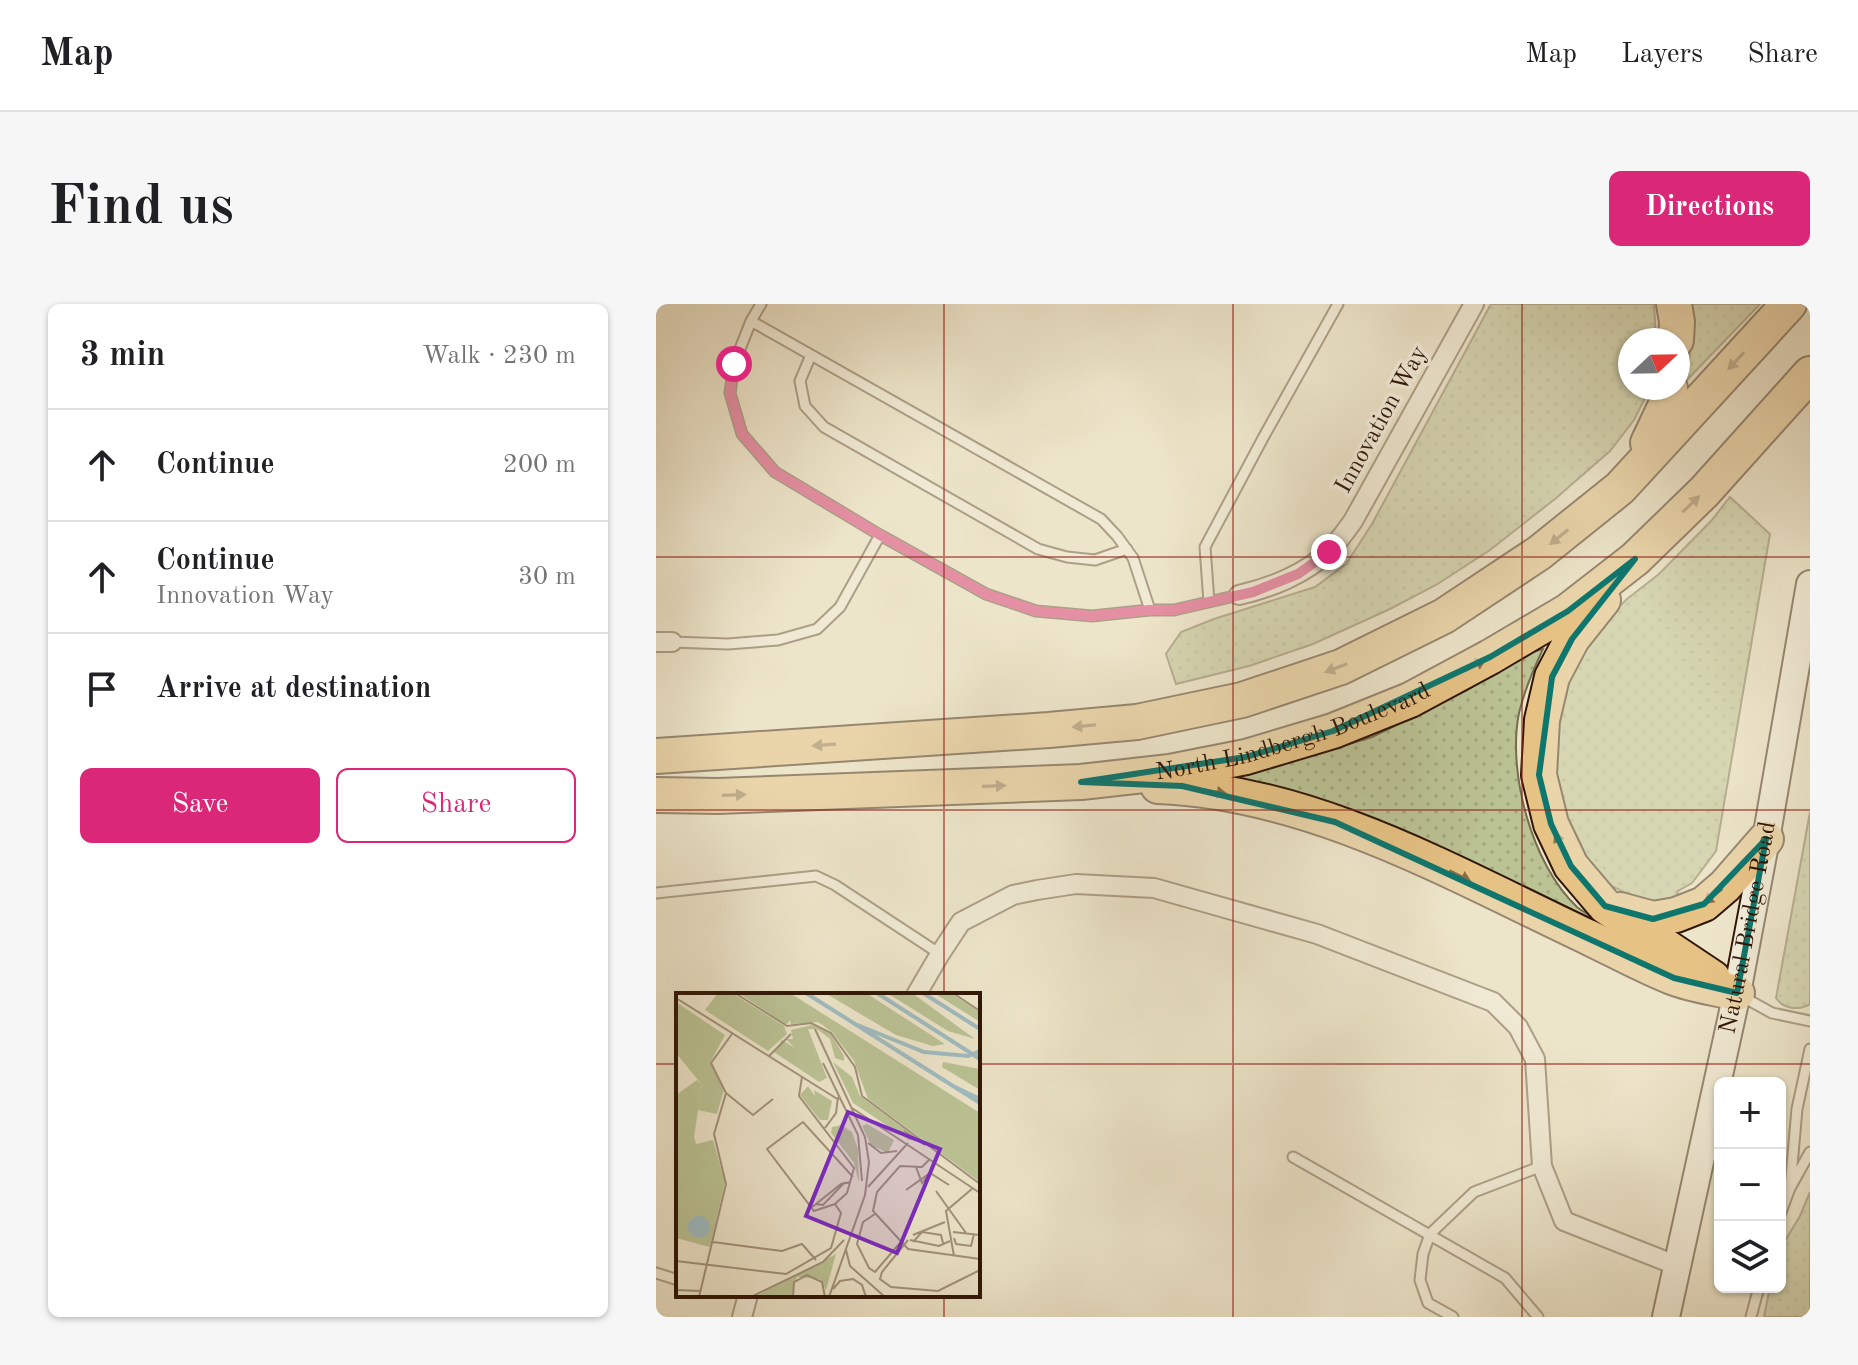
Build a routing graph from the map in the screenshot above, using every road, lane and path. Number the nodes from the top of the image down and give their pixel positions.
1 (761, 304) edge
2 (1338, 304) edge
3 (1474, 304) edge
4 (1674, 304) edge
5 (1789, 304) edge
6 (751, 321) junction
7 (1677, 328) edge
8 (811, 355) junction
9 (1810, 374) edge
10 (1667, 400) edge
11 (1620, 488) junction
12 (880, 535) junction
13 (1127, 549) junction
14 (1635, 559) junction
15 (1810, 584) edge
16 (1239, 595) joint
17 (1209, 602) junction
18 (1150, 610) junction
19 (664, 642) edge
20 (656, 756) edge
21 (1081, 782) junction
22 (656, 795) edge
23 (1766, 839) junction
24 (656, 893) edge
25 (1605, 906) junction
26 (940, 954) junction
27 (917, 993) edge
28 (1737, 993) junction
29 (1810, 1021) edge
30 (1810, 1049) edge
31 (1810, 1152) edge
32 (1293, 1157) dead end
33 (1542, 1166) junction
34 (1790, 1188) junction
35 (1786, 1199) edge
36 (1430, 1234) junction
37 (1678, 1266) junction
38 (656, 1273) edge
39 (676, 1279) edge
40 (1757, 1293) edge
41 (1537, 1316) edge
42 (1453, 1317) edge
43 (1666, 1317) edge
44 (1751, 1317) edge

1 - 6 lane
2 - 17 lane
3 - 16 street, Innovation Way
4 - 7 highway
5 -> 11 highway, North Lindbergh Boulevard
6 - 8 lane
6 - 12 lane
8 - 13 lane
8 - 13 lane
14 -> 9 highway, North Lindbergh Boulevard
10 - 11 highway
11 -> 20 highway, North Lindbergh Boulevard
12 - 18 lane
12 - 19 lane
13 - 18 lane
21 -> 14 highway, North Lindbergh Boulevard
25 -> 14 highway
15 - 23 main road, Natural Bridge Road
16 - 17 lane
17 - 18 lane
22 -> 21 highway, North Lindbergh Boulevard
21 -> 28 highway
23 -> 25 highway
23 - 28 main road, Natural Bridge Road
24 - 26 lane
25 - 28 highway
26 - 27 street
26 - 33 street
28 - 29 lane
28 - 37 main road, Natural Bridge Road
30 - 34 lane
31 - 34 lane
32 - 36 lane
33 - 36 lane
33 - 37 street
34 - 35 lane
36 - 41 lane
36 - 42 lane
37 - 43 main road, Natural Bridge Road
38 - 39 lane
40 - 44 lane

